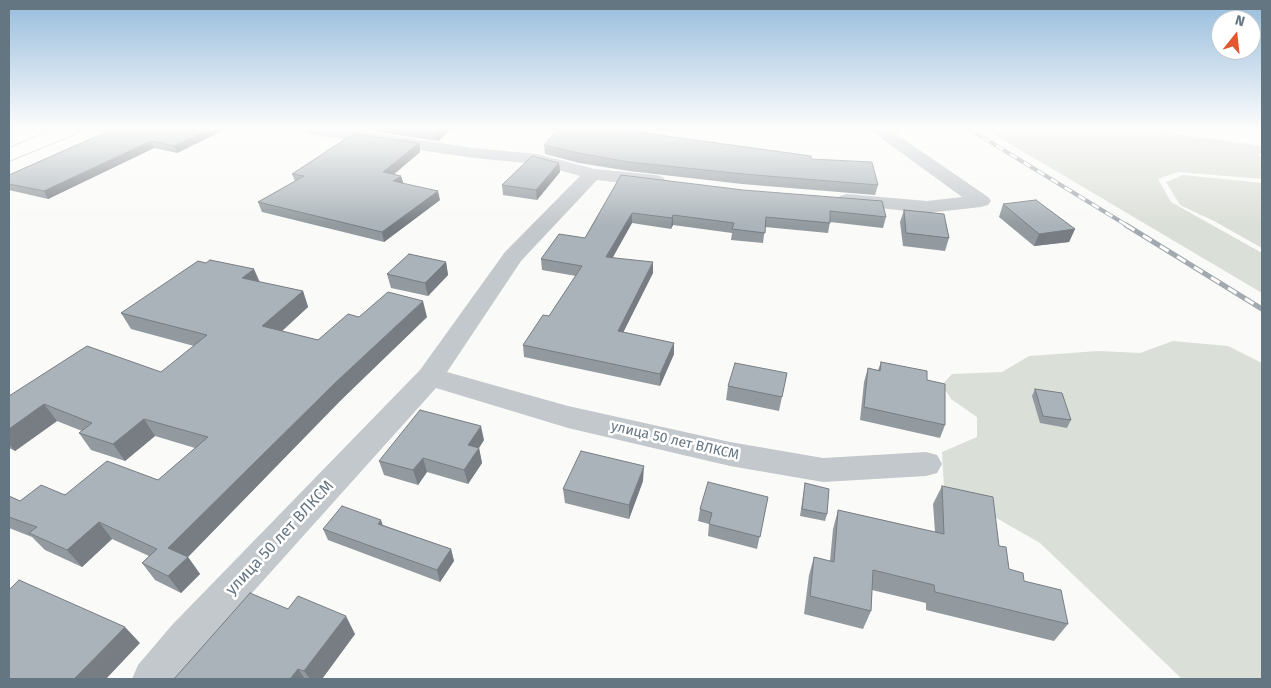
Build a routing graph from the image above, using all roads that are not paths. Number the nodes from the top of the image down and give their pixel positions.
1 (547, 161) edge
2 (923, 161) edge
3 (592, 174) junction
4 (674, 184) edge
5 (833, 199) edge
6 (430, 377) junction
7 (926, 464) dead end
8 (152, 679) edge

1 - 3 street
2 - 5 street
3 - 4 street
3 - 6 street, улица 50 лет ВЛКСМ
6 - 7 street, улица 50 лет ВЛКСМ
6 - 8 street, улица 50 лет ВЛКСМ

